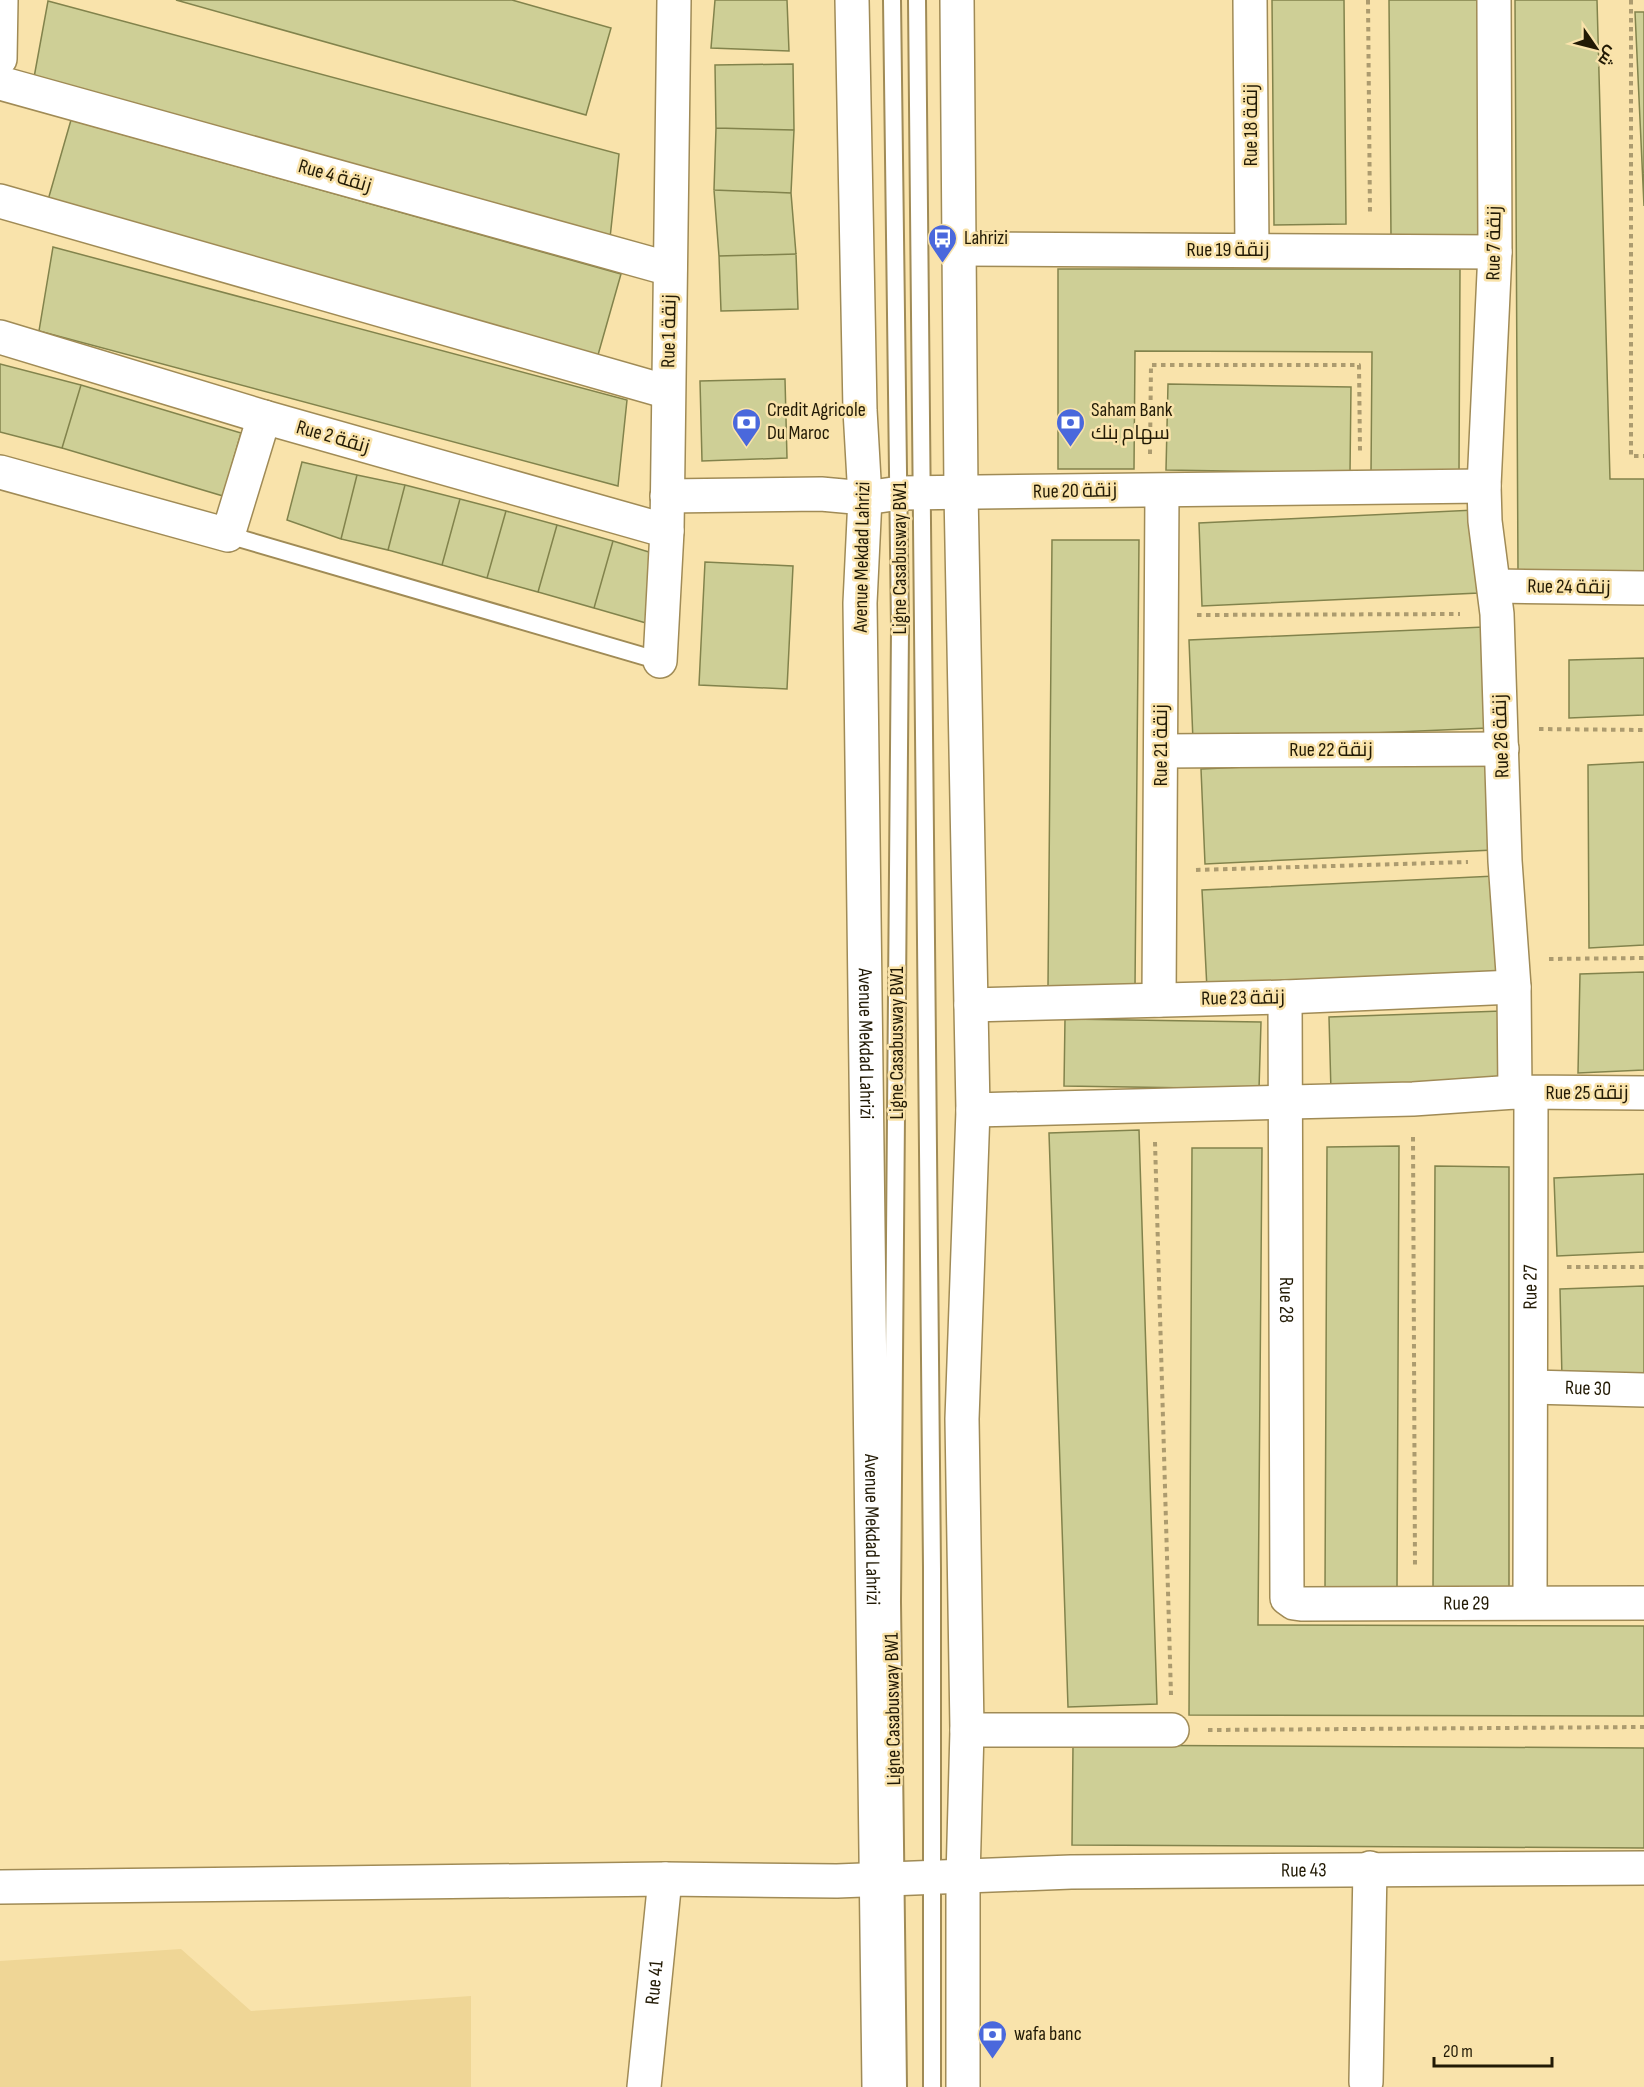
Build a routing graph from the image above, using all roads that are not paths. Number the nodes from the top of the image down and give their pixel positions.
1 (2, 0) edge
2 (672, 0) edge
3 (852, 0) edge
4 (892, 0) edge
5 (917, 0) edge
6 (957, 0) edge
7 (1251, 0) edge
8 (1494, 0) edge
9 (0, 59) edge
10 (0, 83) edge
11 (0, 201) edge
12 (961, 249) junction
13 (1252, 250) junction
14 (1495, 252) junction
15 (670, 269) junction
16 (0, 338) edge
17 (668, 392) junction
18 (264, 417) junction
19 (0, 472) edge
20 (1484, 486) junction
21 (1156, 490) junction
22 (961, 492) junction
23 (911, 493) junction
24 (667, 496) junction
25 (865, 498) junction
26 (667, 531) junction
27 (228, 535) junction
28 (1644, 588) edge
29 (1496, 600) junction
30 (660, 661) joint
31 (1502, 739) junction
32 (1161, 751) junction
33 (1513, 973) junction
34 (1286, 997) junction
35 (1159, 1000) junction
36 (971, 1005) junction
37 (1523, 1093) junction
38 (1644, 1093) edge
39 (1285, 1102) junction
40 (973, 1110) junction
41 (1532, 1387) junction
42 (1644, 1390) edge
43 (1290, 1601) joint
44 (1530, 1602) junction
45 (1644, 1603) edge
46 (967, 1730) junction
47 (1172, 1730) road end
48 (1370, 1868) junction
49 (1644, 1868) edge
50 (948, 1878) junction
51 (665, 1879) junction
52 (885, 1879) junction
53 (0, 1887) edge
54 (1366, 2082) dead end
55 (644, 2087) edge
56 (879, 2087) edge
57 (897, 2087) edge
58 (932, 2087) edge
59 (963, 2087) edge

1 - 9 street
2 - 15 street, Rue 1 زنقة
3 - 25 street, Avenue Mekdad Lahrizi
4 - 23 lane, Ligne Casabusway BW1
5 - 23 lane, Ligne Casabusway BW1
6 - 12 street
7 - 13 street, Rue 18 زنقة
8 - 14 street, Rue 7 زنقة
10 - 15 street, Rue 4 زنقة
11 - 17 street
12 - 13 street, Rue 19 زنقة
12 - 22 street
13 - 14 street, Rue 19 زنقة
14 - 20 street, Rue 7 زنقة
15 - 17 street, Rue 1 زنقة
16 - 18 street, Rue 2 زنقة
17 - 24 street, Rue 1 زنقة
18 - 26 street, Rue 2 زنقة
18 - 27 street
19 - 27 street
20 - 21 street, Rue 20 زنقة
20 - 29 street, Rue 26 زنقة
21 - 22 street, Rue 20 زنقة
21 - 32 street, Rue 21 زنقة
22 - 23 street, Rue 20 زنقة
22 - 36 street
23 - 25 street, Rue 20 زنقة
23 - 50 lane, Ligne Casabusway BW1
23 - 52 lane, Ligne Casabusway BW1
24 - 25 street, Rue 20 زنقة
24 - 26 street, Rue 1 زنقة
25 - 52 street, Avenue Mekdad Lahrizi
26 - 30 street, Rue 1 زنقة
27 - 30 lane
28 - 29 street, Rue 24 زنقة
29 - 31 street, Rue 26 زنقة
31 - 32 street, Rue 22 زنقة
31 - 33 street, Rue 26 زنقة
32 - 35 street, Rue 21 زنقة
33 - 34 street, Rue 23 زنقة
33 - 37 street, Rue 27
34 - 35 street, Rue 23 زنقة
34 - 39 street, Rue 28
35 - 36 street, Rue 23 زنقة
36 - 40 street
37 - 38 street, Rue 25 زنقة
37 - 39 street, Rue 25 زنقة
37 - 41 street, Rue 27
39 - 40 street, Rue 25 زنقة
39 - 43 street, Rue 28
40 - 46 street
41 - 42 street, Rue 30
41 - 44 street, Rue 27
43 - 44 street, Rue 29
44 - 45 street, Rue 29
46 - 47 street
46 - 50 street
48 - 49 street, Rue 43
48 - 50 street, Rue 43
48 - 54 street
50 - 52 street, Rue 43
50 - 58 lane, Ligne Casabusway BW1
50 - 59 street
51 - 52 street, Rue 43
51 - 53 street, Rue 43
51 - 55 street, Rue 41
52 - 56 street, Avenue Mekdad Lahrizi
52 - 57 lane, Ligne Casabusway BW1

